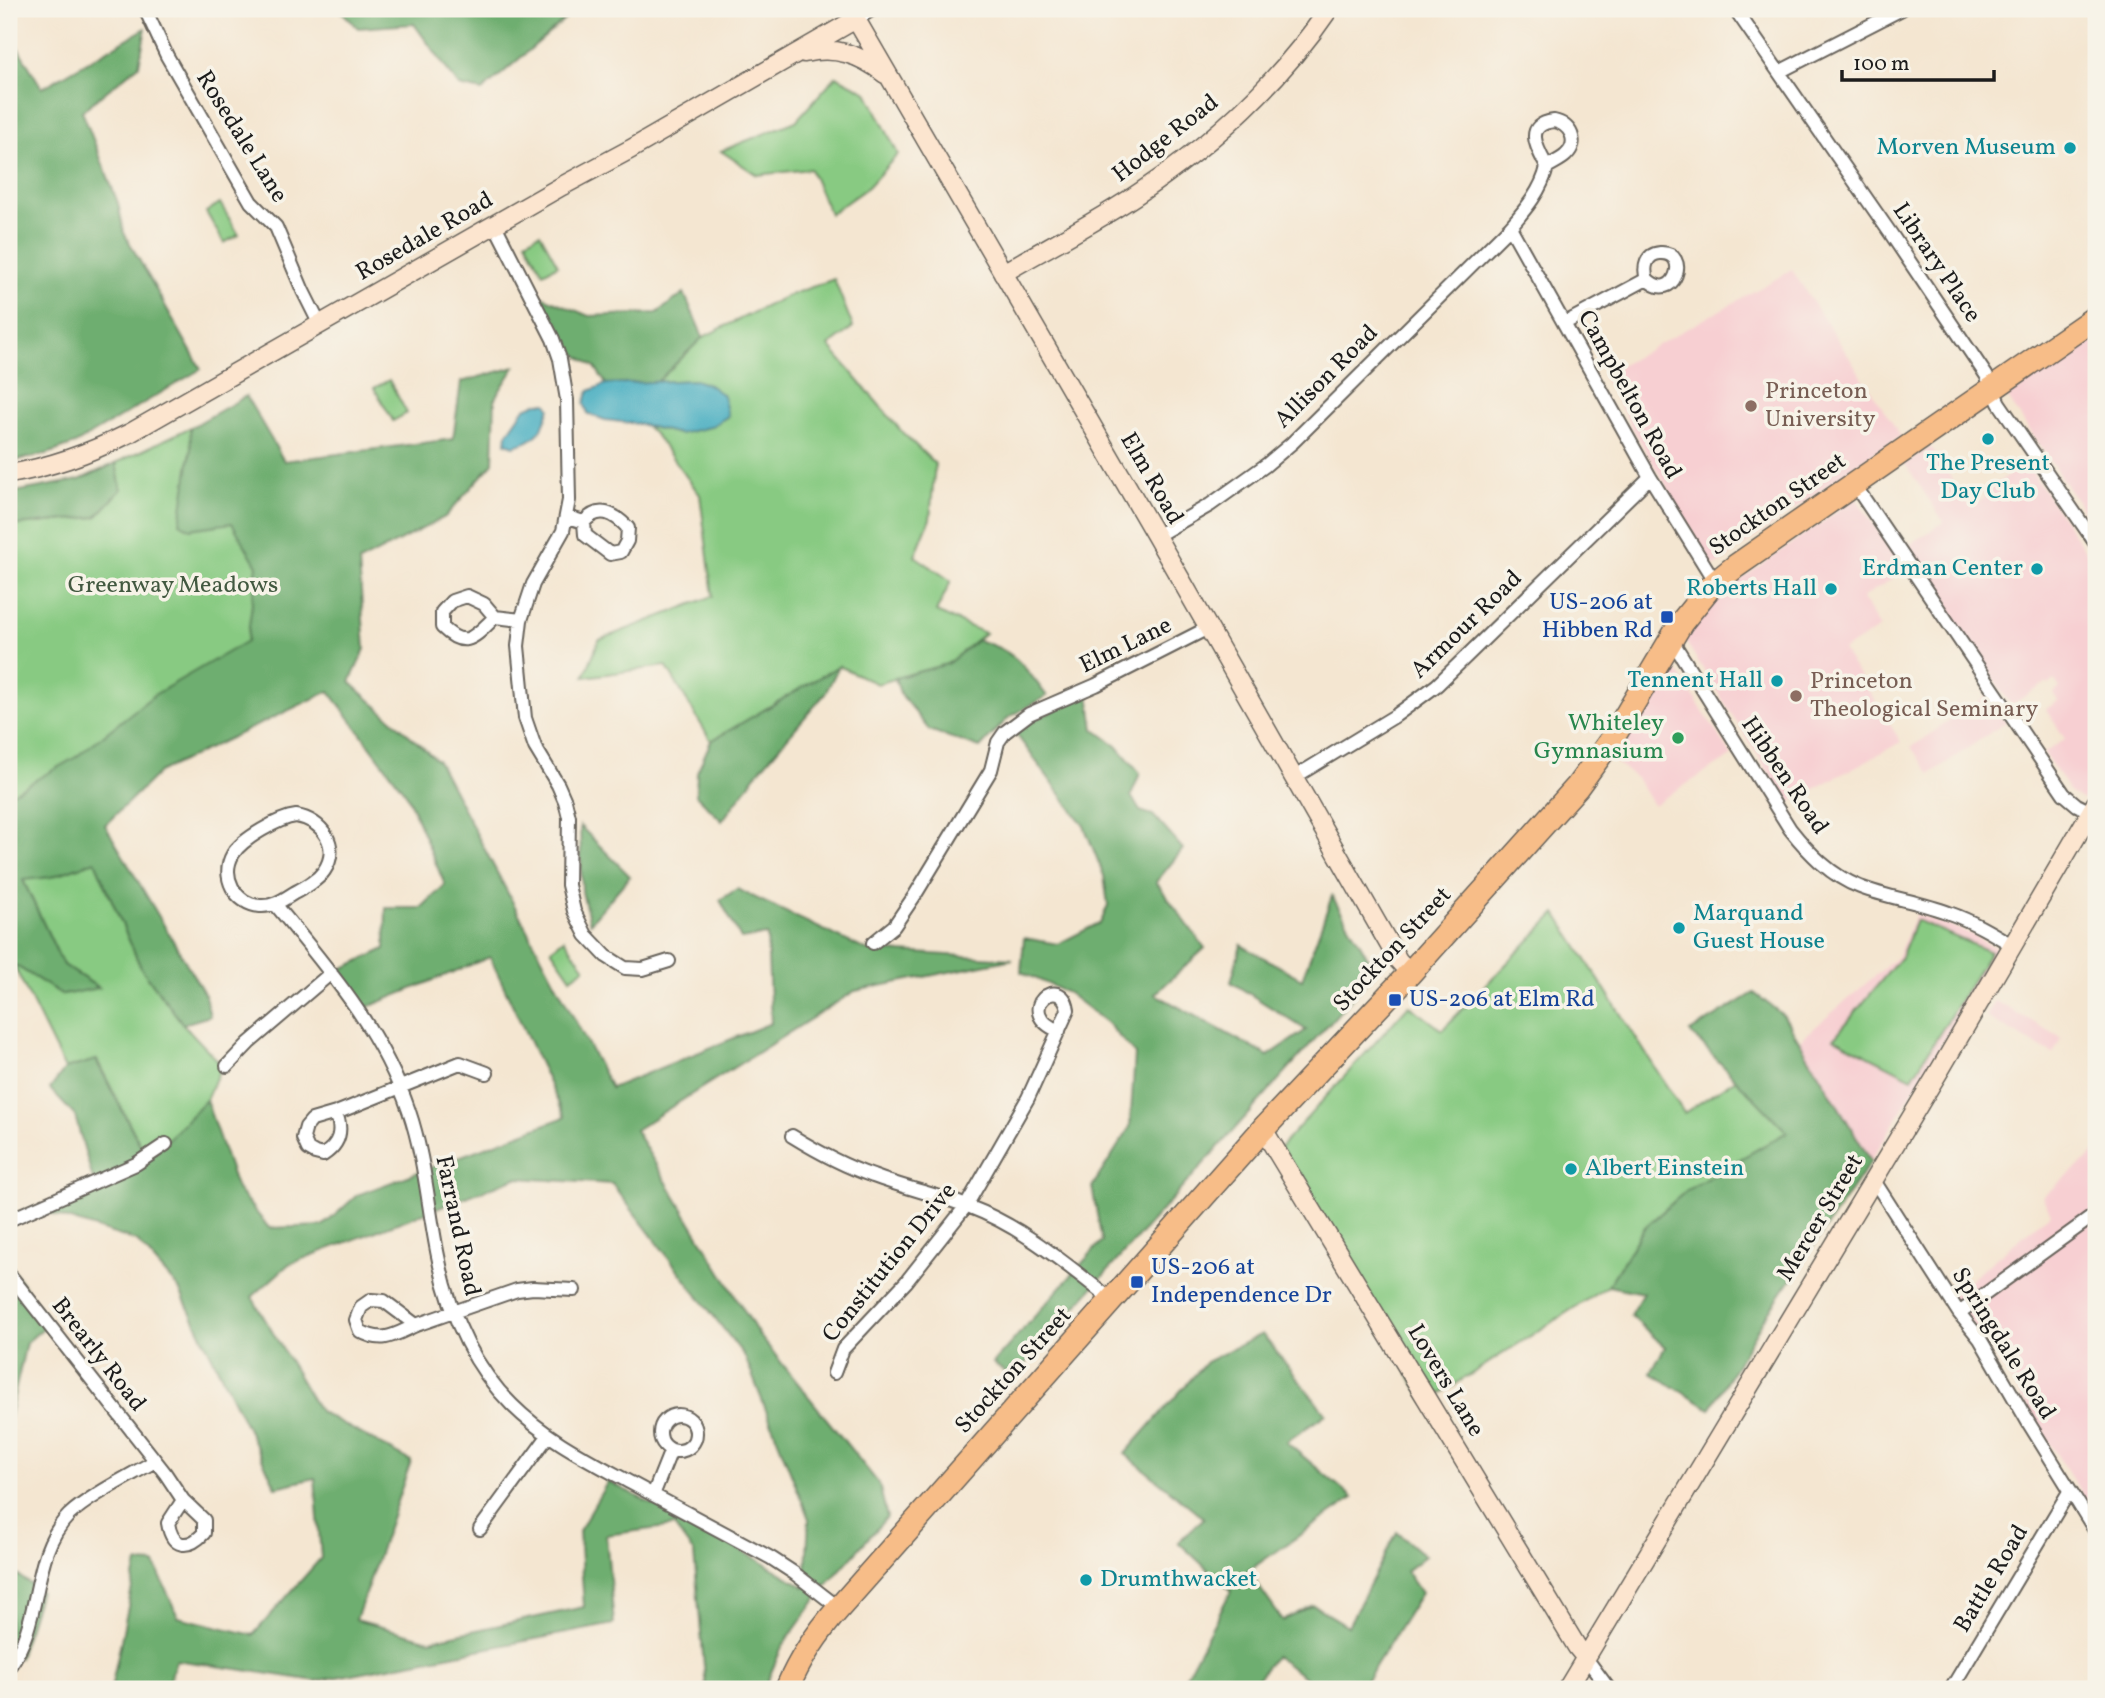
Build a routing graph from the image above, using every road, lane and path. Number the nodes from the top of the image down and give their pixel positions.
1 (145, 9) edge
2 (873, 9) edge
3 (1329, 9) edge
4 (1735, 9) edge
5 (1902, 9) edge
6 (853, 14) edge
7 (790, 57) junction
8 (1779, 72) junction
9 (890, 79) junction
10 (1547, 167) dead end
11 (495, 225) junction
12 (1510, 227) junction
13 (1003, 273) junction
14 (1647, 279) dead end
15 (2096, 317) edge
16 (1565, 324) junction
17 (320, 325) junction
18 (1993, 389) junction
19 (9, 474) edge
20 (1650, 477) junction
21 (1854, 484) junction
22 (567, 517) junction
23 (584, 522) dead end
24 (1156, 536) junction
25 (2096, 544) edge
26 (1715, 582) junction
27 (495, 617) dead end
28 (520, 620) junction
29 (1208, 628) junction
30 (1671, 639) junction
31 (1293, 778) junction
32 (2094, 808) edge
33 (275, 904) junction
34 (873, 943) dead end
35 (2012, 945) junction
36 (669, 961) dead end
37 (331, 973) junction
38 (1410, 973) junction
39 (1059, 1031) dead end
40 (227, 1066) dead end
41 (487, 1073) dead end
42 (400, 1087) junction
43 (336, 1113) dead end
44 (1263, 1129) junction
45 (792, 1136) dead end
46 (166, 1144) dead end
47 (1873, 1180) junction
48 (966, 1206) junction
49 (2096, 1214) edge
50 (9, 1220) edge
51 (9, 1275) edge
52 (574, 1290) dead end
53 (1112, 1300) junction
54 (453, 1313) junction
55 (1959, 1313) junction
56 (416, 1325) dead end
57 (834, 1373) dead end
58 (548, 1436) junction
59 (671, 1450) dead end
60 (155, 1461) junction
61 (2070, 1490) junction
62 (653, 1494) junction
63 (183, 1500) dead end
64 (480, 1529) dead end
65 (2096, 1532) edge
66 (839, 1608) junction
67 (1586, 1658) junction
68 (9, 1667) edge
69 (787, 1689) edge
70 (1567, 1689) edge
71 (1609, 1689) edge
72 (1951, 1689) edge

1 - 17 street, Rosedale Lane
2 - 6 street
3 - 13 street, Hodge Road
4 - 8 street, Library Place
5 - 8 street
6 - 7 street, Rosedale Road
6 - 9 street, Elm Road
7 - 9 street
7 - 11 street, Rosedale Road
8 - 18 street, Library Place
9 - 13 street, Elm Road
10 - 12 street, Allison Road
11 - 17 street, Rosedale Road
11 - 22 street
12 - 16 street, Campbelton Road
12 - 24 street, Allison Road
13 - 24 street, Elm Road
14 - 16 street
15 - 18 highway, Stockton Street
16 - 20 street, Campbelton Road
17 - 19 street, Rosedale Road
18 - 21 highway, Stockton Street
18 - 25 street, Library Place
20 - 26 street, Campbelton Road
20 - 31 street, Armour Road
21 - 26 highway, Stockton Street
21 - 32 street
22 - 23 street
22 - 28 street
24 - 29 street, Elm Road
26 - 30 highway, Stockton Street
27 - 28 street
28 - 36 street
29 - 31 street, Elm Road
29 - 34 street, Elm Lane
30 - 35 street, Hibben Road
30 - 38 highway, Stockton Street
31 - 38 street, Elm Road
32 - 35 street, Mercer Street
33 - 33 street
33 - 37 street, Farrand Road
35 - 47 street, Mercer Street
37 - 40 street
37 - 42 street, Farrand Road
38 - 44 highway, Stockton Street
39 - 48 street, Constitution Drive
41 - 42 street
42 - 43 street
42 - 54 street, Farrand Road
44 - 53 highway, Stockton Street
44 - 67 street, Lovers Lane
45 - 48 street
46 - 50 street
47 - 55 street, Springdale Road
47 - 67 street, Mercer Street
48 - 53 street
48 - 57 street, Constitution Drive
49 - 55 street
51 - 60 street, Brearly Road
52 - 54 street
53 - 66 highway, Stockton Street
54 - 56 street
54 - 58 street, Farrand Road
55 - 61 street, Springdale Road
58 - 62 street, Farrand Road
58 - 64 street
59 - 62 street
60 - 63 street, Brearly Road
60 - 68 street
61 - 65 street, Springdale Road
61 - 72 street, Battle Road
62 - 66 street, Farrand Road
66 - 69 highway, Stockton Street
67 - 70 street, Mercer Street
67 - 71 street

